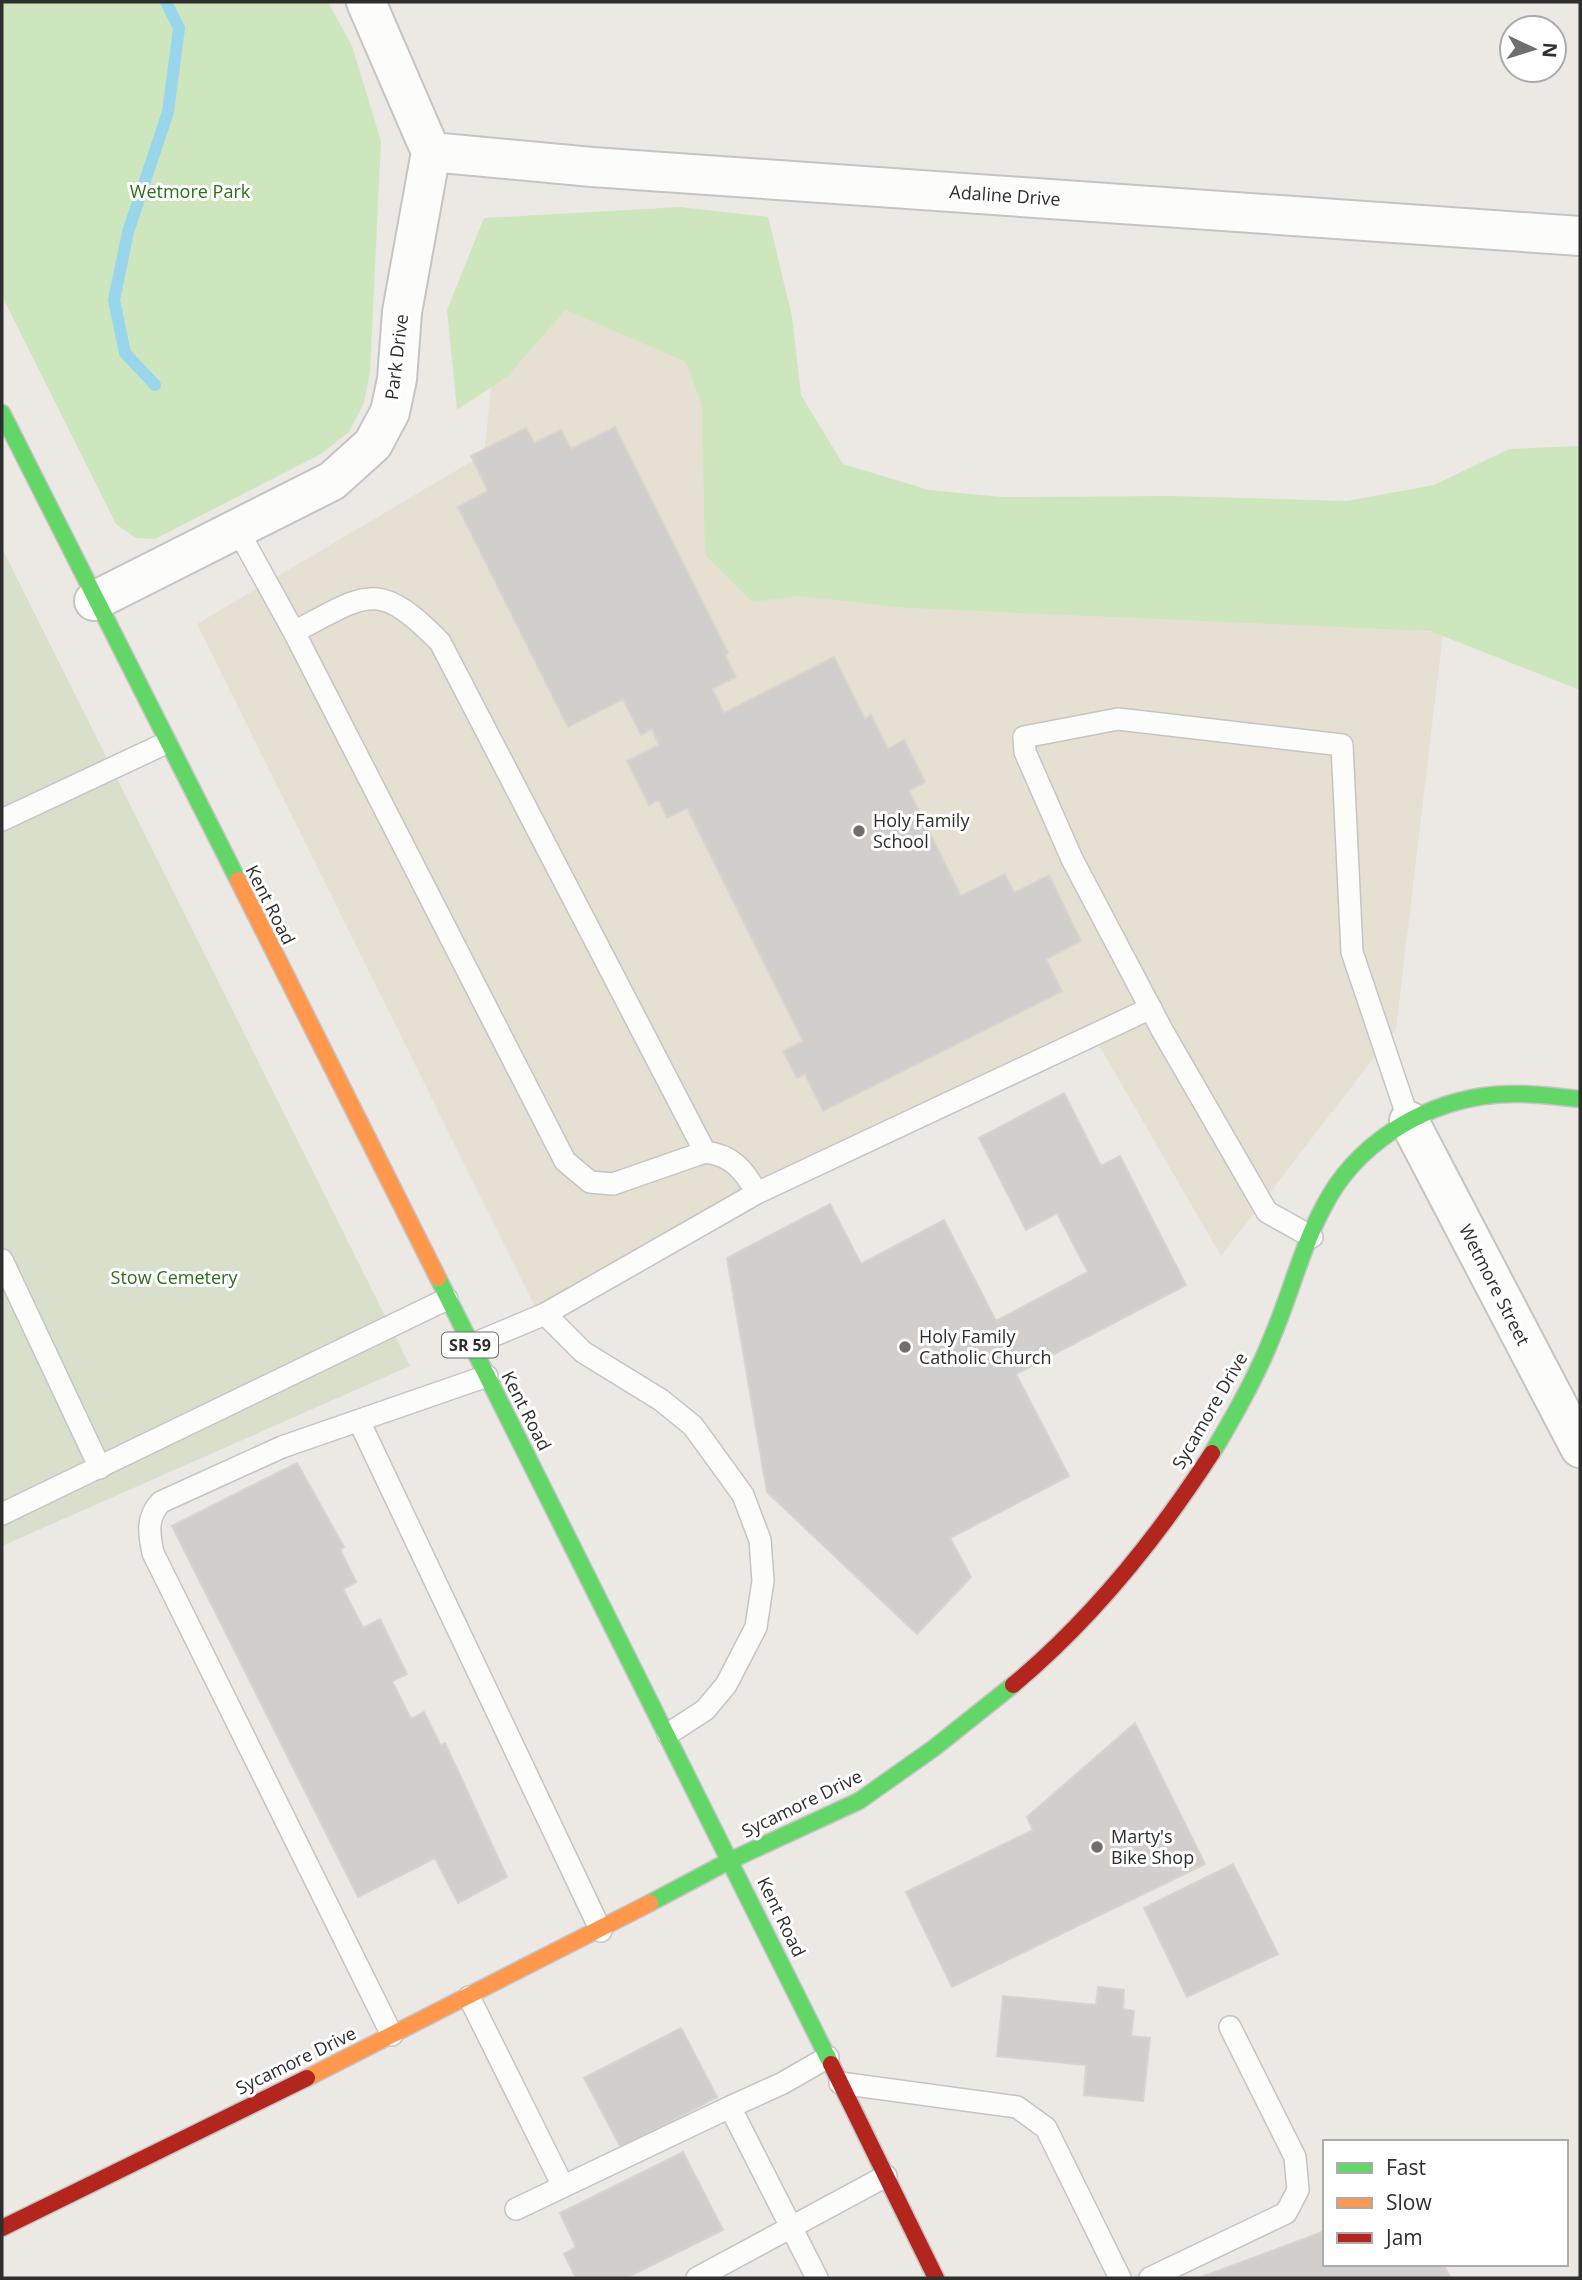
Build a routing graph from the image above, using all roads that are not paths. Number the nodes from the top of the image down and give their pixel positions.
1 (366, 2) edge
2 (431, 152) junction
3 (1580, 236) edge
4 (2, 413) edge
5 (236, 527) junction
6 (94, 601) junction
7 (294, 632) junction
8 (166, 743) junction
9 (2, 820) edge
10 (1151, 1008) junction
11 (1580, 1099) edge
12 (1409, 1121) junction
13 (705, 1152) junction
14 (757, 1193) junction
15 (1311, 1237) junction
16 (2, 1260) edge
17 (447, 1299) junction
18 (545, 1314) junction
19 (471, 1345) junction
20 (486, 1376) junction
21 (359, 1421) junction
22 (1580, 1448) edge
23 (100, 1468) junction
24 (2, 1514) edge
25 (668, 1734) junction
26 (731, 1859) junction
27 (601, 1931) junction
28 (469, 1997) junction
29 (1230, 2027) dead end
30 (392, 2035) junction
31 (828, 2057) junction
32 (841, 2083) junction
33 (730, 2106) junction
34 (886, 2176) junction
35 (563, 2186) junction
36 (516, 2209) dead end
37 (2, 2228) edge
38 (792, 2228) junction
39 (697, 2278) edge
40 (817, 2278) edge
41 (936, 2278) edge
42 (1120, 2278) edge
43 (1150, 2278) edge

1 - 2 street
2 - 3 street, Adaline Drive
2 - 5 street, Park Drive
4 - 6 main road, Kent Road / SR 59
5 - 6 street, Park Drive
5 - 7 lane
6 - 8 main road, Kent Road / SR 59
7 - 13 lane
7 - 13 lane
8 - 9 lane
8 - 17 main road, Kent Road / SR 59
10 - 12 lane
10 - 14 lane
10 - 15 lane
11 - 12 main road, Sycamore Drive
12 - 15 main road, Sycamore Drive
12 - 22 street, Wetmore Street
13 - 14 lane
14 - 18 lane
15 - 26 main road, Sycamore Drive
16 - 23 lane
17 - 19 main road, Kent Road / SR 59
17 - 23 lane
18 - 19 lane
18 - 25 lane
19 - 20 main road, Kent Road / SR 59
20 - 21 lane
20 - 25 main road, Kent Road / SR 59
21 - 27 lane
21 - 30 lane
23 - 24 lane
25 - 26 main road, Kent Road / SR 59
26 - 27 main road, Sycamore Drive
26 - 31 main road, Kent Road / SR 59
27 - 28 main road, Sycamore Drive
28 - 30 main road, Sycamore Drive
28 - 35 lane
29 - 43 lane
30 - 37 main road, Sycamore Drive
31 - 32 main road, Kent Road / SR 59
31 - 33 lane
32 - 34 main road, Kent Road / SR 59
32 - 42 lane
33 - 35 lane
33 - 38 lane
34 - 38 lane
34 - 41 main road, Kent Road / SR 59
35 - 36 lane
38 - 39 lane
38 - 40 lane

